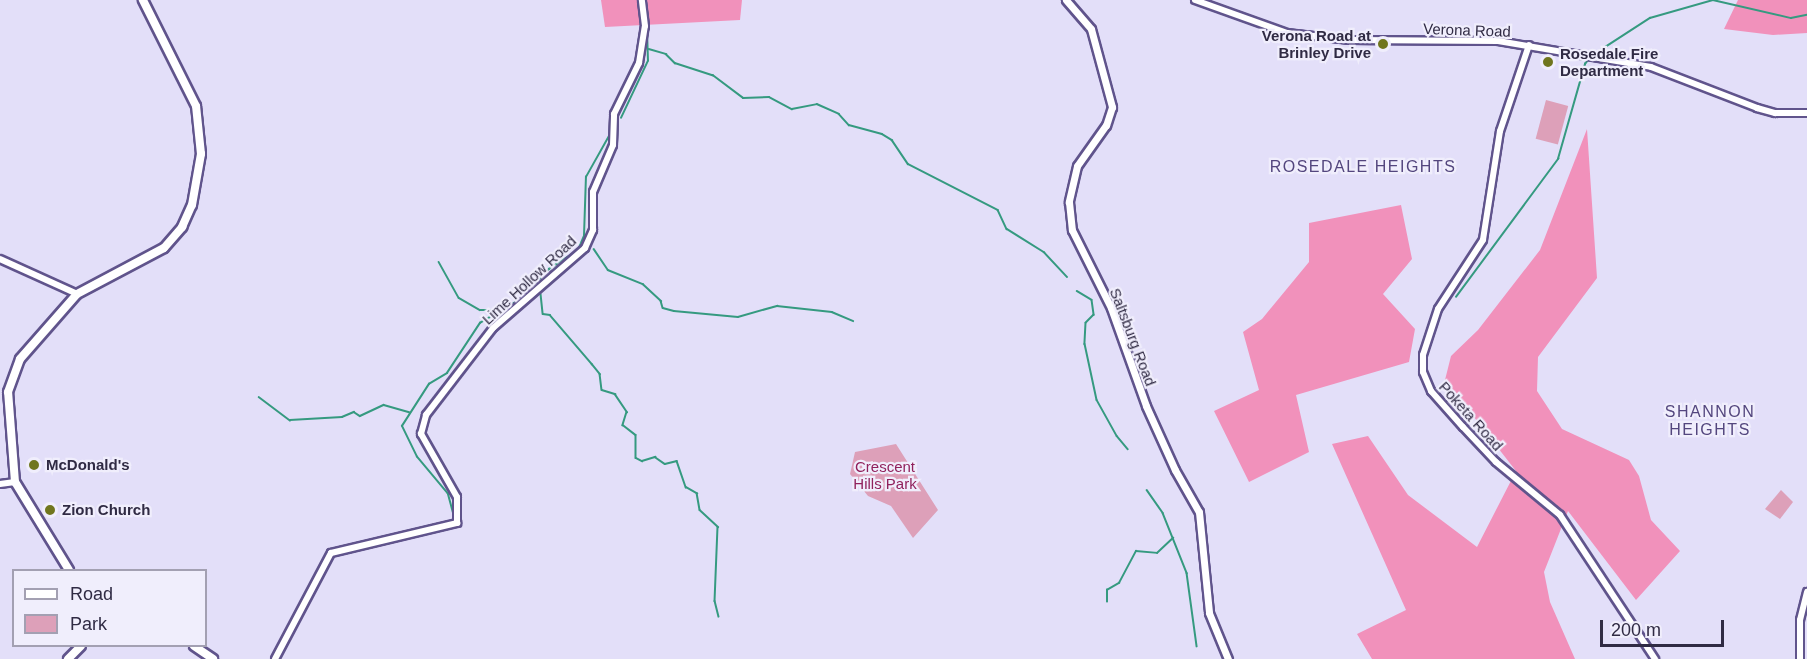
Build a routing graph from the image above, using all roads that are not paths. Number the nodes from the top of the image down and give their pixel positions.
1 (142, 0) edge
2 (642, 0) edge
3 (1066, 0) edge
4 (1195, 0) edge
5 (1529, 45) junction
6 (1807, 113) edge
7 (0, 259) edge
8 (77, 294) junction
9 (15, 482) junction
10 (0, 484) edge
11 (68, 569) edge
12 (1807, 592) edge
13 (79, 647) edge
14 (85, 647) edge
15 (197, 647) edge
16 (68, 659) edge
17 (75, 659) edge
18 (213, 659) edge
19 (275, 659) edge
20 (1228, 659) edge
21 (1655, 659) edge
22 (1800, 659) edge

1 - 8 main road
2 - 19 street, Lime Hollow Road
3 - 20 main road, Saltsburg Road
4 - 5 street, Verona Road
5 - 6 street, Verona Road
5 - 21 street, Poketa Road
7 - 8 street
8 - 9 main road
9 - 10 street
9 - 11 main road
12 - 22 street
13 - 16 main road
14 - 17 main road
15 - 18 main road

